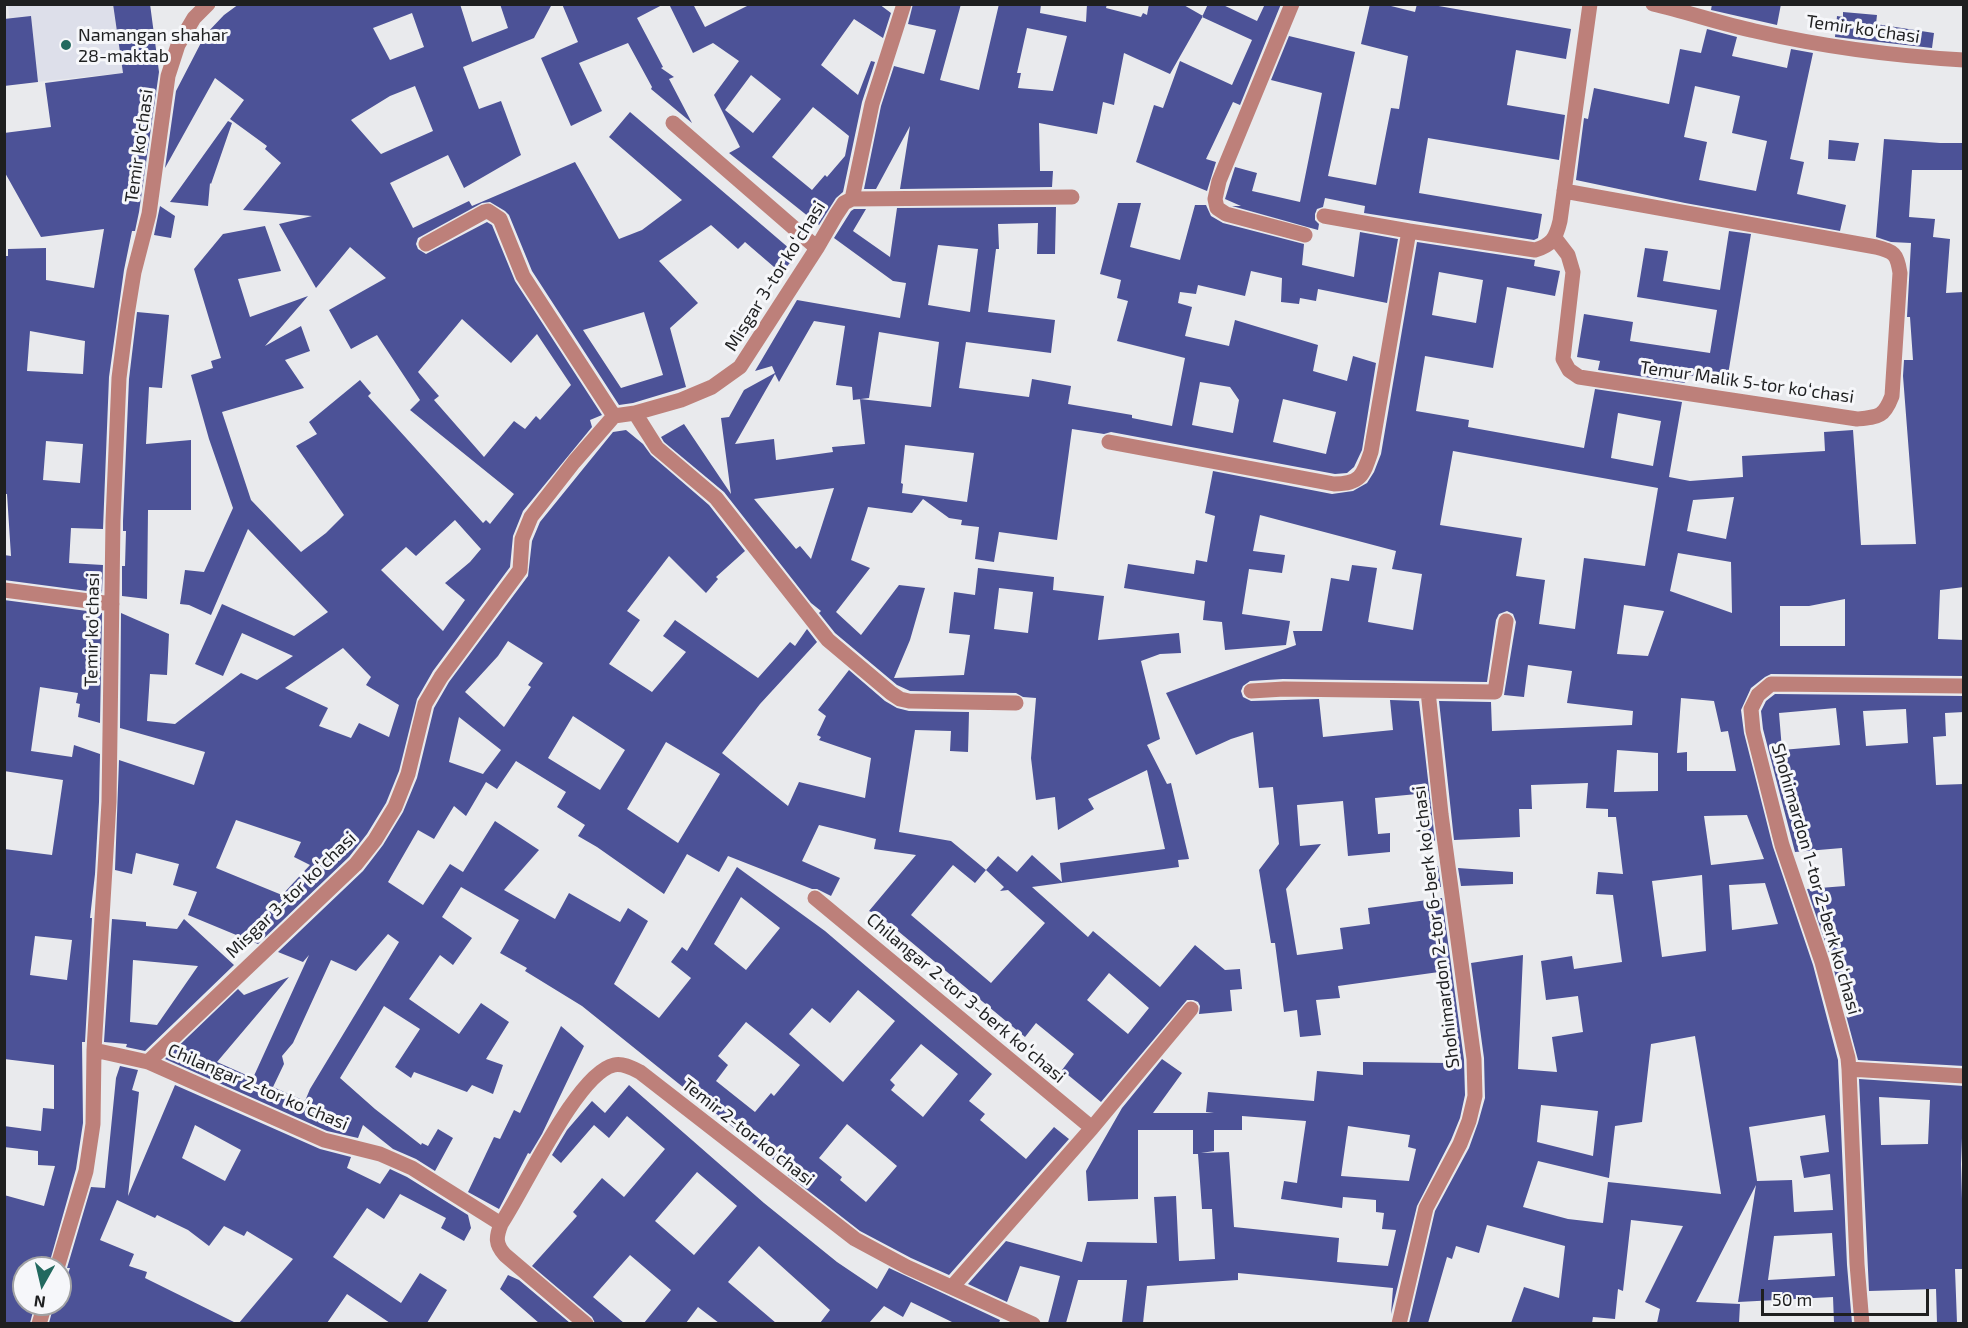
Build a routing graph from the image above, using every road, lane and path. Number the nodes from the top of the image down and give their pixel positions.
1 (208, 4) edge
2 (904, 4) edge
3 (1292, 4) edge
4 (1590, 4) edge
5 (1653, 4) edge
6 (1964, 60) edge
7 (673, 123) dead end
8 (1564, 191) junction
9 (1072, 196) dead end
10 (852, 199) junction
11 (1324, 216) dead end
12 (1409, 231) junction
13 (1305, 235) dead end
14 (1556, 238) junction
15 (426, 244) dead end
16 (817, 248) junction
17 (635, 413) junction
18 (614, 416) junction
19 (1108, 442) dead end
20 (4, 590) edge
21 (112, 604) junction
22 (1506, 621) dead end
23 (1964, 686) edge
24 (1251, 691) dead end
25 (1428, 691) junction
26 (1016, 704) dead end
27 (815, 898) dead end
28 (1191, 1009) dead end
29 (94, 1050) junction
30 (148, 1062) junction
31 (1849, 1069) junction
32 (1964, 1076) edge
33 (1092, 1128) junction
34 (501, 1224) junction
35 (61, 1256) edge
36 (952, 1287) junction
37 (586, 1323) edge
38 (1033, 1323) edge
39 (1399, 1323) edge
40 (1862, 1323) edge

1 - 21 street, Temir ko'chasi
2 - 10 street
3 - 13 street
4 - 8 street
5 - 6 street, Temir ko'chasi
7 - 16 street
8 - 14 street
8 - 14 street, Temur Malik 5-tor koʻchasi
9 - 10 street, Misgar 3-tor koʻchasi
10 - 16 street, Misgar 3-tor koʻchasi
11 - 12 street
12 - 14 street
12 - 19 street
15 - 18 street
16 - 17 street, Misgar 3-tor koʻchasi
17 - 18 street, Misgar 3-tor koʻchasi
17 - 26 street
18 - 30 street, Misgar 3-tor koʻchasi
20 - 21 street
21 - 29 street, Temir ko'chasi
22 - 25 street
23 - 31 street, Shohimardon 1-tor 2-berk koʻchasi
24 - 25 street
25 - 39 street, Shohimardon 2-tor 6-berk koʻchasi
27 - 33 street, Chilangar 2-tor 3-berk koʻchasi
28 - 33 street
29 - 30 street, Chilangar 2-tor koʻchasi
29 - 35 street, Temir ko'chasi
30 - 34 street, Chilangar 2-tor koʻchasi
31 - 32 street
31 - 40 street
33 - 36 street
34 - 36 street, Temir 2-tor koʻchasi
34 - 37 street
36 - 38 street, Temir 2-tor koʻchasi

